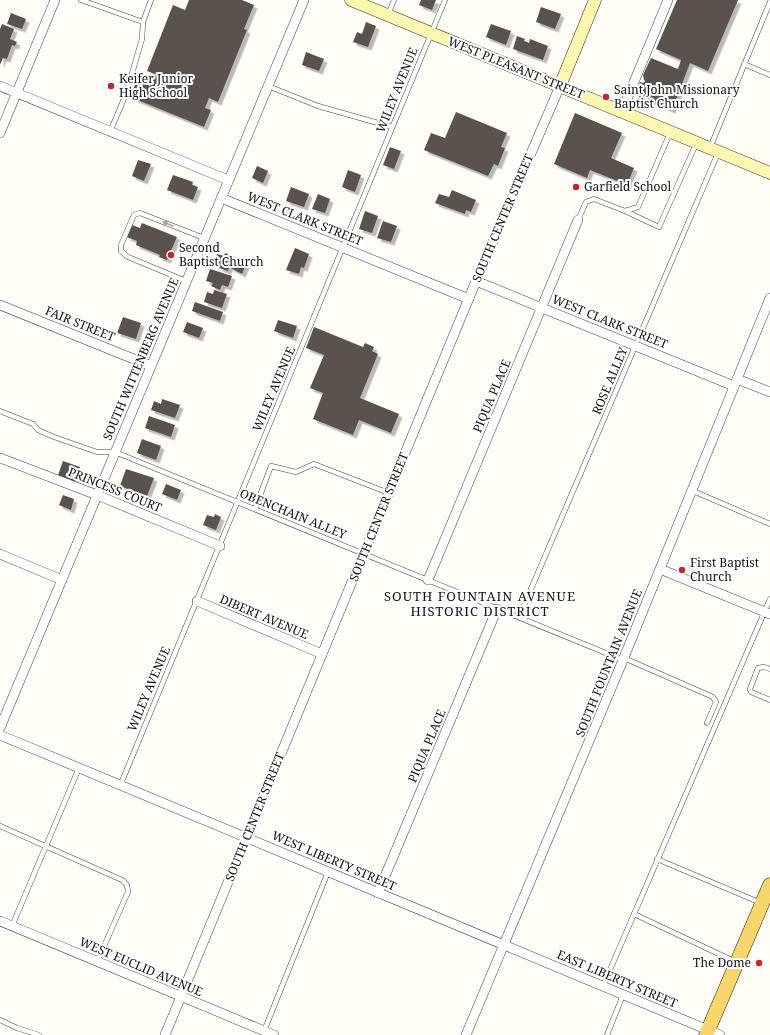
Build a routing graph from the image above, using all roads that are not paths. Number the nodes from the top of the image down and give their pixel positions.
1 (55, 0) edge
2 (81, 0) edge
3 (151, 0) edge
4 (304, 0) edge
5 (351, 0) edge
6 (394, 0) edge
7 (445, 0) edge
8 (595, 0) edge
9 (668, 0) edge
10 (770, 2) edge
11 (388, 15) junction
12 (143, 22) junction
13 (431, 33) junction
14 (744, 64) junction
15 (770, 75) edge
16 (0, 86) edge
17 (268, 86) junction
18 (560, 86) junction
19 (16, 93) junction
20 (622, 111) junction
21 (392, 127) junction
22 (110, 132) junction
23 (671, 132) junction
24 (0, 133) edge
25 (697, 142) junction
26 (715, 150) junction
27 (770, 173) edge
28 (228, 180) junction
29 (221, 198) junction
30 (625, 211) junction
31 (578, 220) joint
32 (204, 238) junction
33 (343, 248) junction
34 (186, 281) junction
35 (476, 281) junction
36 (770, 298) edge
37 (468, 299) junction
38 (0, 305) edge
39 (542, 308) junction
40 (636, 346) junction
41 (151, 366) junction
42 (736, 383) junction
43 (770, 392) edge
44 (0, 411) edge
45 (115, 452) junction
46 (0, 458) edge
47 (693, 491) junction
48 (388, 493) junction
49 (97, 495) junction
50 (238, 502) junction
51 (255, 509) junction
52 (770, 524) edge
53 (220, 546) junction
54 (0, 554) edge
55 (364, 554) junction
56 (660, 569) junction
57 (62, 580) junction
58 (428, 580) junction
59 (770, 599) edge
60 (197, 601) junction
61 (497, 609) junction
62 (767, 613) edge
63 (519, 618) junction
64 (322, 654) junction
65 (623, 659) junction
66 (770, 669) edge
67 (770, 700) edge
68 (707, 723) dead end
69 (0, 728) edge
70 (0, 735) edge
71 (79, 768) junction
72 (120, 786) junction
73 (0, 826) edge
74 (247, 838) junction
75 (46, 846) junction
76 (657, 859) junction
77 (328, 872) junction
78 (770, 885) edge
79 (378, 893) junction
80 (762, 904) junction
81 (634, 914) junction
82 (0, 921) edge
83 (12, 926) junction
84 (504, 945) junction
85 (97, 962) junction
86 (737, 962) junction
87 (603, 986) junction
88 (623, 995) junction
89 (181, 996) junction
90 (0, 1020) edge
91 (264, 1031) junction
92 (711, 1033) edge
93 (39, 1035) edge
94 (165, 1035) edge
95 (274, 1035) edge
96 (466, 1035) edge
97 (607, 1035) edge

1 - 19 street
2 - 12 lane
3 - 12 lane
4 - 17 street, SOUTH WITTENBERG AVENUE
5 - 11 street, WEST PLEASANT STREET
6 - 11 lane
7 - 13 lane, WILEY AVENUE
8 - 18 street, SOUTH CENTER STREET
9 - 20 street
10 - 14 lane, ROSE ALLEY
11 - 13 street, WEST PLEASANT STREET
12 - 22 lane
13 - 18 street, WEST PLEASANT STREET
13 - 21 lane, WILEY AVENUE
14 - 15 lane
14 - 26 lane, ROSE ALLEY
16 - 19 street
17 - 21 lane
17 - 28 street, SOUTH WITTENBERG AVENUE
18 - 20 street, WEST PLEASANT STREET
18 - 35 street, SOUTH CENTER STREET
19 - 22 street
19 - 24 street
20 - 23 street, WEST PLEASANT STREET
21 - 33 lane, WILEY AVENUE
22 - 28 street
23 - 25 street, WEST PLEASANT STREET
23 - 30 lane
25 - 26 street, WEST PLEASANT STREET
25 - 30 lane
26 - 27 street, WEST PLEASANT STREET
26 - 40 lane, ROSE ALLEY
28 - 29 street, SOUTH WITTENBERG AVENUE
29 - 32 street, SOUTH WITTENBERG AVENUE
29 - 33 street, WEST CLARK STREET
30 - 31 lane
31 - 39 street, PIQUA PLACE
32 - 34 street, SOUTH WITTENBERG AVENUE
32 -> 34 lane
33 - 37 street, WEST CLARK STREET
33 - 50 lane, WILEY AVENUE
34 - 41 street, SOUTH WITTENBERG AVENUE
35 - 37 street, SOUTH CENTER STREET
35 - 39 street, WEST CLARK STREET
36 - 42 street, SOUTH FOUNTAIN AVENUE
37 - 48 street, SOUTH CENTER STREET
38 - 41 street, FAIR STREET
39 - 40 street, WEST CLARK STREET
39 - 58 street, PIQUA PLACE
40 - 42 street, WEST CLARK STREET
40 - 63 lane, ROSE ALLEY
41 - 45 street, SOUTH WITTENBERG AVENUE
42 - 43 street, WEST CLARK STREET
42 - 47 street, SOUTH FOUNTAIN AVENUE
44 - 45 lane, OBENCHAIN ALLEY
45 - 49 street, SOUTH WITTENBERG AVENUE
45 - 50 lane, OBENCHAIN ALLEY
46 - 49 street, PRINCESS COURT
47 - 52 lane
47 - 56 street, SOUTH FOUNTAIN AVENUE
48 - 51 lane
48 - 55 street, SOUTH CENTER STREET
49 - 53 street, PRINCESS COURT
49 - 57 street, SOUTH WITTENBERG AVENUE
50 - 51 lane, OBENCHAIN ALLEY
50 - 53 lane, WILEY AVENUE
51 - 55 lane, OBENCHAIN ALLEY
53 - 60 lane, WILEY AVENUE
54 - 57 street
55 - 58 lane, OBENCHAIN ALLEY
55 - 64 street, SOUTH CENTER STREET
56 - 62 street
56 - 65 street, SOUTH FOUNTAIN AVENUE
57 - 69 street, SOUTH WITTENBERG AVENUE
58 - 61 lane, OBENCHAIN ALLEY
59 - 62 lane
60 - 64 street, DIBERT AVENUE
60 - 72 lane, WILEY AVENUE
61 - 63 lane, OBENCHAIN ALLEY
61 - 79 street, PIQUA PLACE
62 - 76 lane
63 - 65 lane, OBENCHAIN ALLEY
64 - 74 street, SOUTH CENTER STREET
65 - 68 lane, OBENCHAIN ALLEY
65 - 84 street, SOUTH FOUNTAIN AVENUE
66 - 67 lane
70 - 71 street, WEST LIBERTY STREET
71 - 72 street, WEST LIBERTY STREET
71 - 75 lane
72 - 74 street, WEST LIBERTY STREET
73 - 75 lane
74 - 77 street, WEST LIBERTY STREET
74 - 89 street, SOUTH CENTER STREET
75 - 83 lane
75 - 85 lane
76 - 80 lane
76 - 81 lane
77 - 79 street, WEST LIBERTY STREET
77 - 91 lane
78 - 80 main road
79 - 84 street, WEST LIBERTY STREET
80 - 86 main road
81 - 86 lane
81 - 87 lane
82 - 83 street, WEST EUCLID AVENUE
83 - 85 street, WEST EUCLID AVENUE
84 - 87 street, EAST LIBERTY STREET
84 - 96 street, SOUTH FOUNTAIN AVENUE
85 - 89 street, WEST EUCLID AVENUE
86 - 92 main road
87 - 88 street, EAST LIBERTY STREET
88 - 92 street, EAST LIBERTY STREET
88 - 97 lane
89 - 91 street, WEST EUCLID AVENUE
89 - 94 street, SOUTH CENTER STREET
90 - 93 lane
91 - 95 street, WEST EUCLID AVENUE

